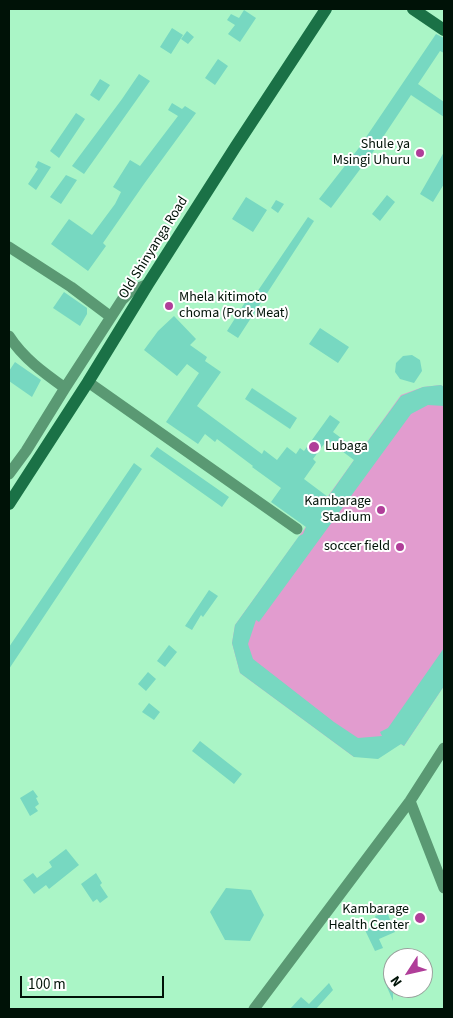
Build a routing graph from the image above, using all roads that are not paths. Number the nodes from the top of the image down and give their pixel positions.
1 (326, 9) edge
2 (413, 9) edge
3 (444, 30) edge
4 (9, 247) edge
5 (148, 284) junction
6 (111, 317) junction
7 (9, 336) edge
8 (88, 382) junction
9 (65, 388) junction
10 (9, 474) edge
11 (9, 504) edge
12 (297, 529) dead end
13 (444, 748) edge
14 (410, 801) junction
15 (444, 888) edge
16 (254, 1009) edge

1 - 5 main road, Old Shinyanga Road
2 - 3 main road
4 - 6 street
5 - 6 street
5 - 8 main road, Old Shinyanga Road
6 - 9 street
7 - 9 street
8 - 11 main road, Old Shinyanga Road
8 - 12 street
9 - 10 street
13 - 14 street
14 - 15 street
14 - 16 street

